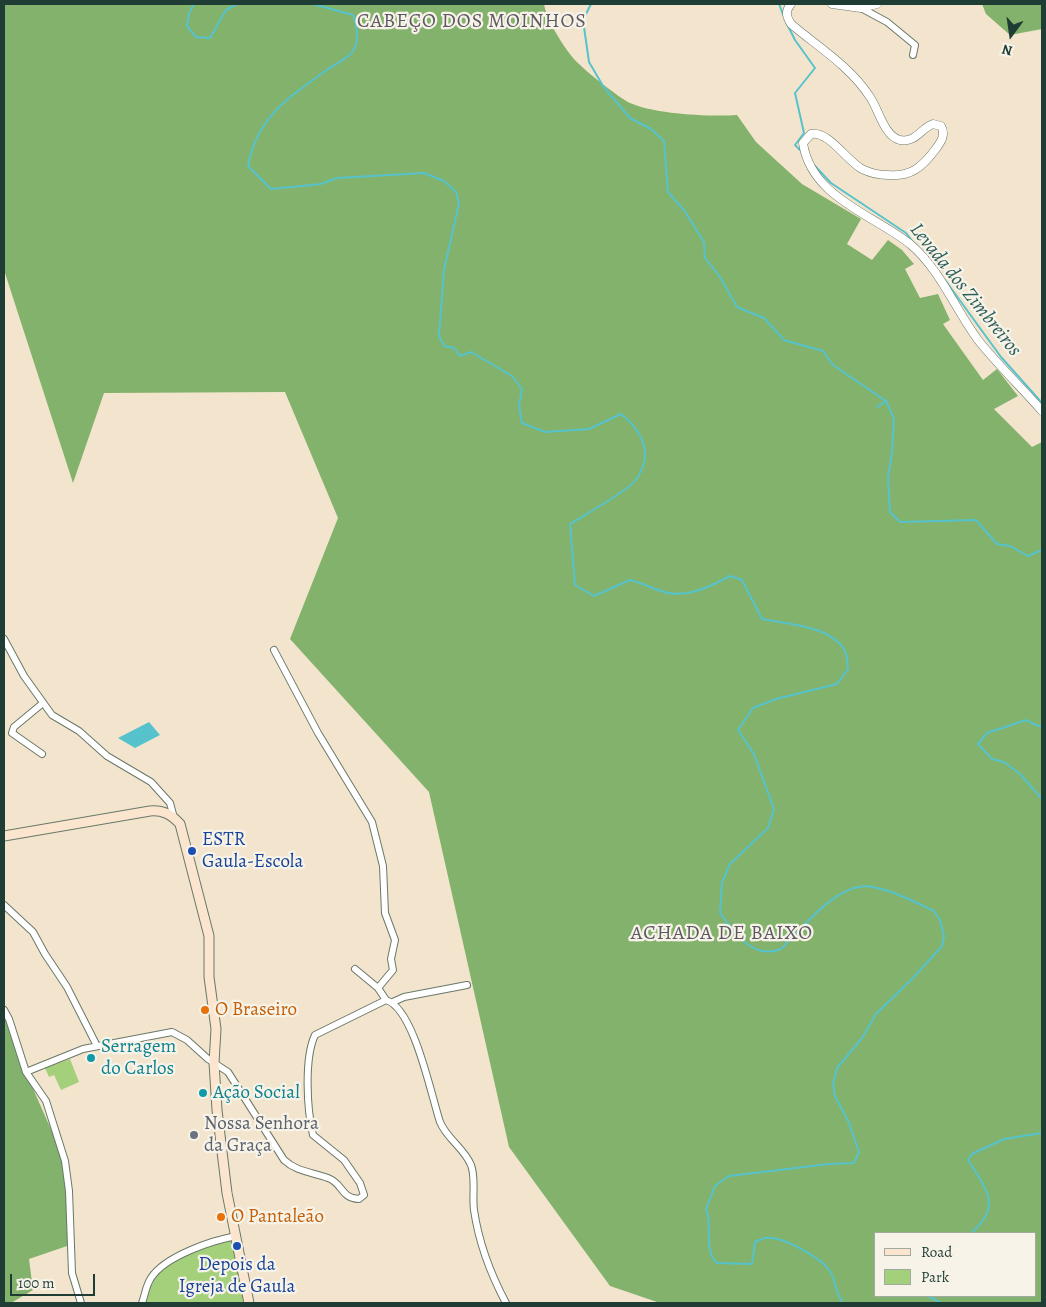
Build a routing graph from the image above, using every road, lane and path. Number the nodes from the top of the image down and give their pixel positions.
1 (791, 4) edge
2 (832, 4) edge
3 (877, 4) edge
4 (861, 8) junction
5 (913, 55) dead end
6 (1042, 411) edge
7 (4, 639) edge
8 (274, 650) dead end
9 (43, 703) junction
10 (42, 754) dead end
11 (174, 818) junction
12 (4, 836) edge
13 (4, 905) edge
14 (355, 970) dead end
15 (467, 985) dead end
16 (378, 988) junction
17 (389, 1001) junction
18 (4, 1010) edge
19 (97, 1046) junction
20 (214, 1063) junction
21 (26, 1072) junction
22 (237, 1236) junction
23 (82, 1303) edge
24 (142, 1303) edge
25 (249, 1303) edge
26 (506, 1303) edge

1 - 6 street
2 - 4 street
3 - 4 street
4 - 5 street
7 - 9 street
8 - 16 street
9 - 10 street
9 - 11 street
11 - 12 main road
11 - 20 main road
13 - 19 street
14 - 16 street
15 - 17 street
16 - 17 street
17 - 20 street
17 - 26 street
18 - 21 street
19 - 20 street
19 - 21 street
20 - 22 main road
21 - 23 street
22 - 24 street
22 - 25 main road

